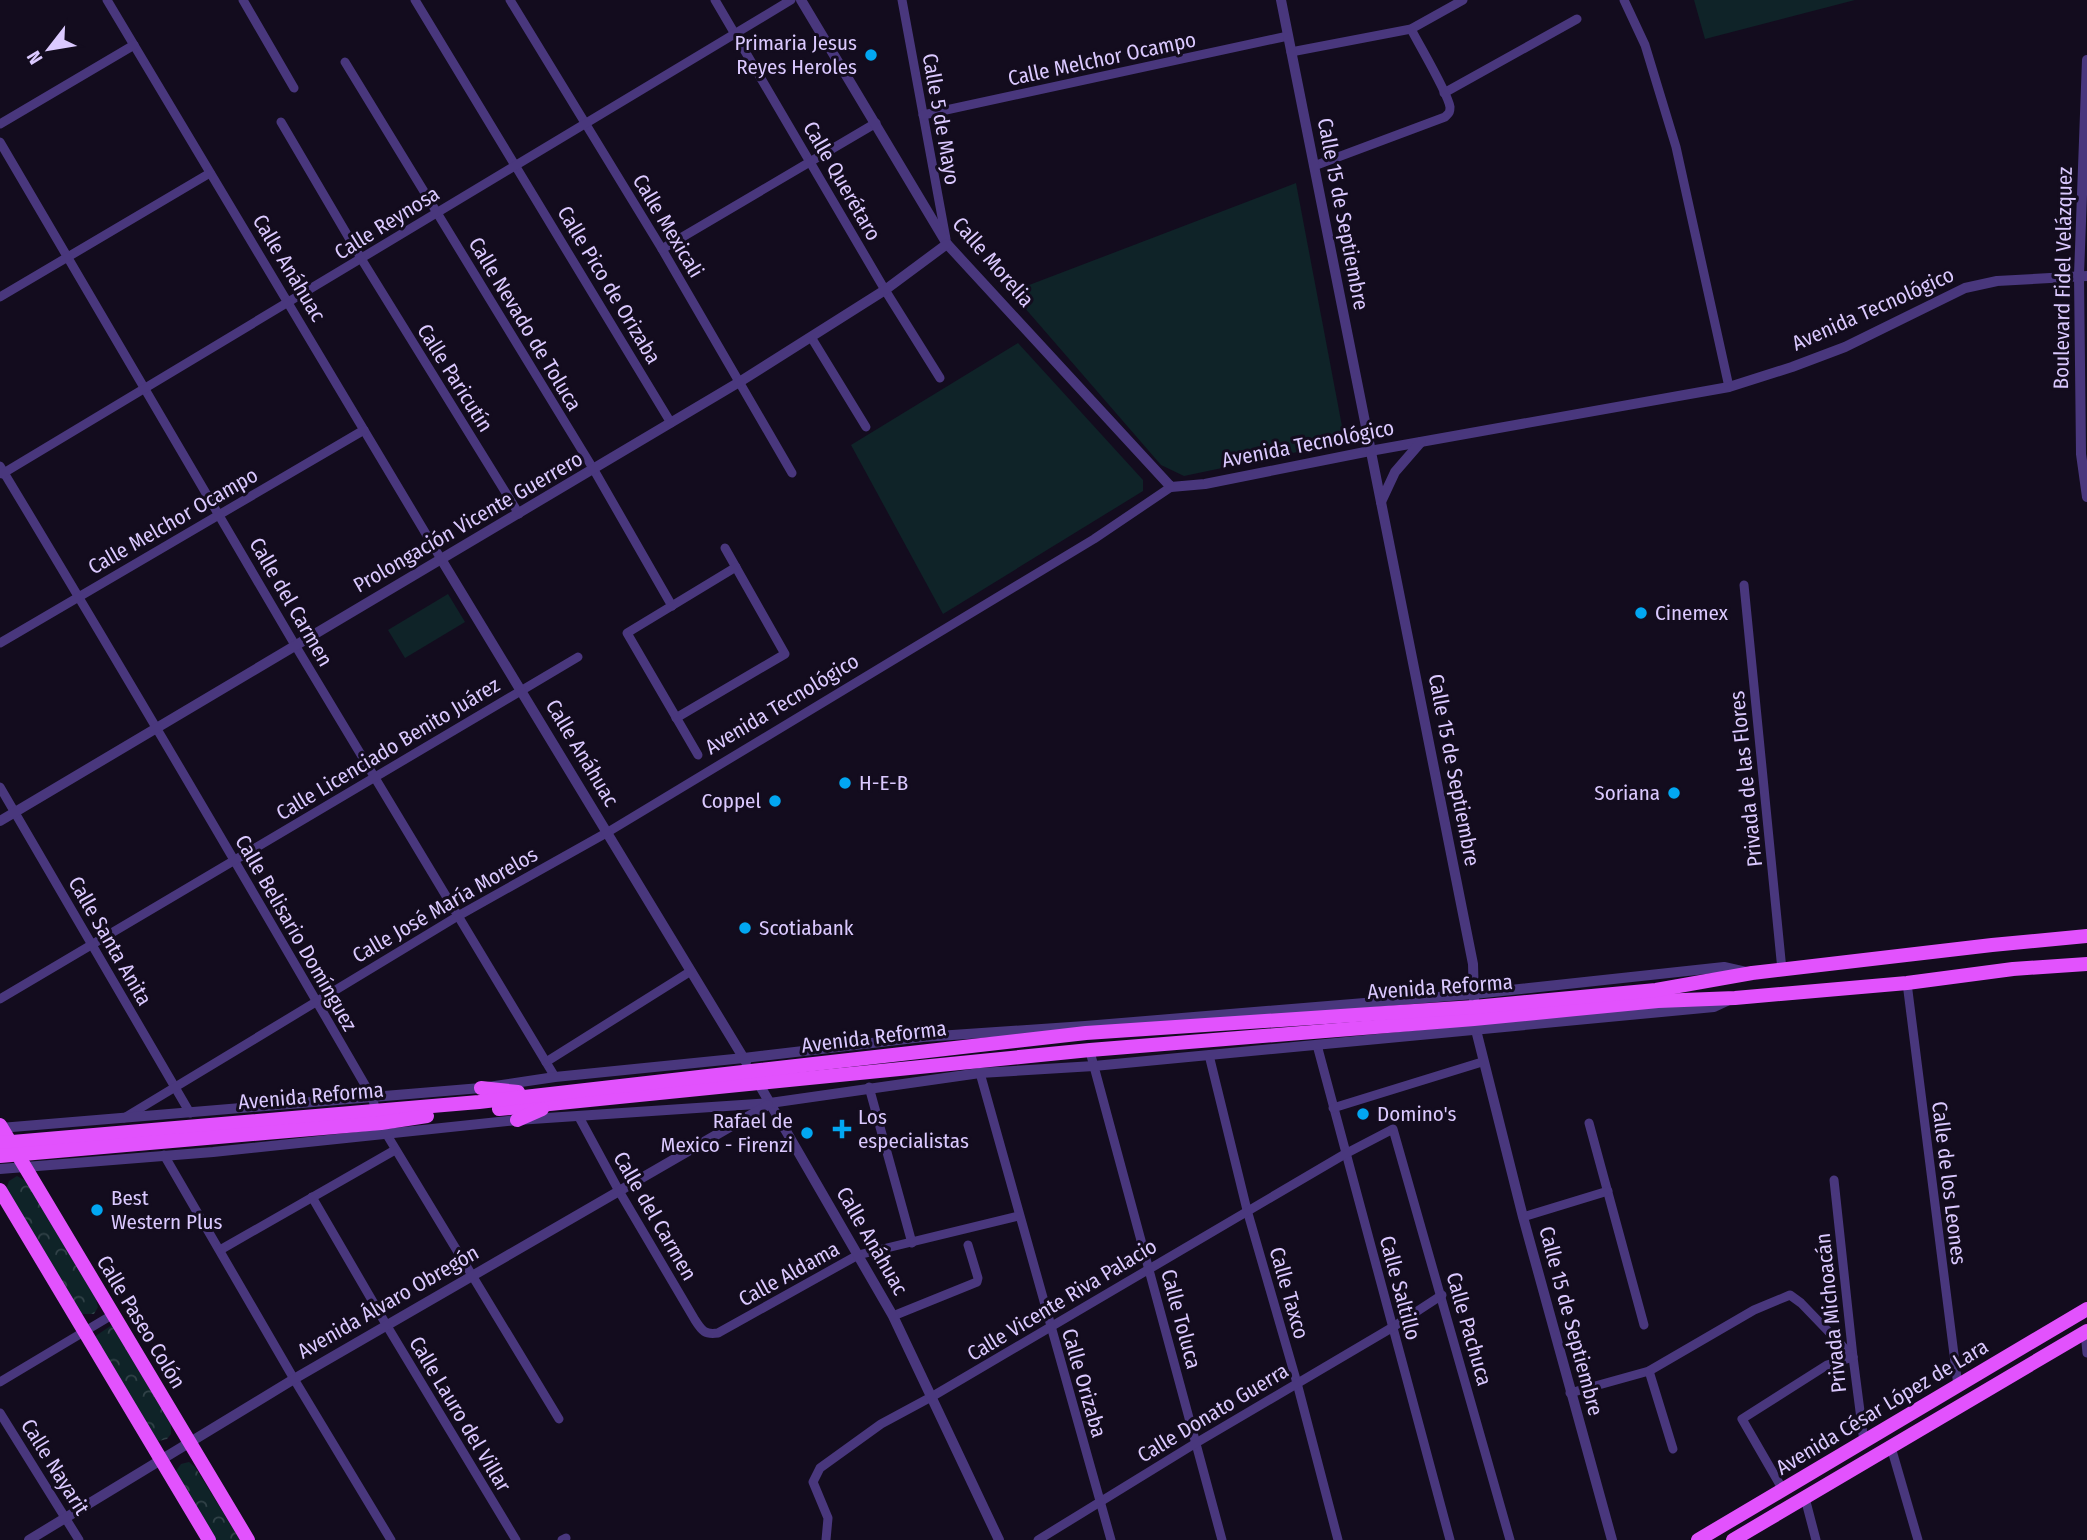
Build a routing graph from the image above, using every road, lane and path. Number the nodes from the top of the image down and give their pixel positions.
1 (107, 0) edge
2 (243, 0) edge
3 (415, 0) edge
4 (510, 0) edge
5 (715, 0) edge
6 (791, 0) edge
7 (801, 0) edge
8 (902, 0) edge
9 (1281, 0) edge
10 (1463, 0) edge
11 (1624, 0) edge
12 (1577, 19) dead end
13 (1411, 29) junction
14 (735, 33) junction
15 (1288, 36) junction
16 (134, 45) junction
17 (1291, 52) junction
18 (2087, 60) edge
19 (345, 62) dead end
20 (294, 88) dead end
21 (1444, 93) junction
22 (923, 115) junction
23 (281, 122) dead end
24 (876, 123) junction
25 (0, 124) edge
26 (586, 124) junction
27 (0, 142) edge
28 (810, 161) junction
29 (516, 166) junction
30 (1314, 166) junction
31 (210, 173) junction
32 (2085, 178) edge
33 (437, 213) junction
34 (947, 244) junction
35 (662, 248) junction
36 (68, 257) junction
37 (362, 260) junction
38 (2083, 275) edge
39 (885, 290) junction
40 (0, 297) edge
41 (288, 304) junction
42 (811, 337) junction
43 (940, 378) dead end
44 (741, 381) junction
45 (1729, 387) junction
46 (145, 390) junction
47 (671, 423) junction
48 (866, 427) dead end
49 (364, 430) junction
50 (1421, 442) junction
51 (1370, 451) junction
52 (594, 470) junction
53 (1, 471) edge
54 (792, 472) dead end
55 (1171, 487) junction
56 (2087, 497) edge
57 (1381, 502) junction
58 (219, 514) junction
59 (519, 514) junction
60 (725, 548) dead end
61 (441, 559) junction
62 (736, 567) junction
63 (1744, 585) dead end
64 (78, 596) junction
65 (672, 606) junction
66 (0, 643) edge
67 (295, 645) junction
68 (578, 657) dead end
69 (522, 691) junction
70 (676, 718) junction
71 (158, 729) junction
72 (698, 755) dead end
73 (374, 776) junction
74 (0, 786) edge
75 (15, 812) junction
76 (0, 821) edge
77 (608, 832) junction
78 (234, 861) junction
79 (458, 916) junction
80 (2087, 936) edge
81 (92, 945) junction
82 (2087, 964) edge
83 (1782, 970) junction
84 (691, 971) junction
85 (1907, 984) junction
86 (0, 999) edge
87 (316, 1000) junction
88 (1474, 1012) junction
89 (1086, 1030) junction
90 (1317, 1045) junction
91 (1090, 1050) junction
92 (1209, 1055) junction
93 (744, 1058) junction
94 (546, 1062) junction
95 (1482, 1062) junction
96 (946, 1064) junction
97 (1094, 1066) junction
98 (980, 1073) junction
99 (555, 1077) junction
100 (755, 1078) junction
101 (174, 1087) junction
102 (869, 1087) junction
103 (481, 1088) junction
104 (372, 1097) junction
105 (548, 1099) junction
106 (771, 1103) junction
107 (1333, 1108) junction
108 (190, 1113) junction
109 (579, 1117) junction
110 (122, 1119) junction
111 (517, 1121) junction
112 (381, 1123) junction
113 (1590, 1123) dead end
114 (1393, 1129) joint
115 (7, 1141) edge
116 (395, 1150) junction
117 (1345, 1154) junction
118 (164, 1155) junction
119 (0, 1156) edge
120 (0, 1169) edge
121 (1834, 1180) dead end
122 (0, 1190) edge
123 (619, 1191) junction
124 (1608, 1191) junction
125 (312, 1197) junction
126 (1247, 1210) junction
127 (1018, 1216) junction
128 (1523, 1217) junction
129 (912, 1242) junction
130 (968, 1245) dead end
131 (220, 1250) junction
132 (859, 1255) junction
133 (1149, 1269) junction
134 (472, 1277) junction
135 (1442, 1295) junction
136 (2087, 1310) edge
137 (113, 1315) junction
138 (893, 1316) junction
139 (1644, 1325) dead end
140 (387, 1326) junction
141 (1393, 1327) junction
142 (1051, 1328) junction
143 (84, 1331) junction
144 (702, 1331) joint
145 (2086, 1332) edge
146 (2087, 1353) edge
147 (1853, 1357) junction
148 (1649, 1371) junction
149 (294, 1379) junction
150 (0, 1382) edge
151 (1297, 1383) junction
152 (1958, 1386) junction
153 (1570, 1393) junction
154 (933, 1396) junction
155 (0, 1413) edge
156 (559, 1419) dead end
157 (1864, 1441) junction
158 (189, 1443) junction
159 (1196, 1443) junction
160 (1891, 1447) junction
161 (1673, 1449) dead end
162 (160, 1460) junction
163 (1783, 1490) junction
164 (1805, 1498) junction
165 (1100, 1502) junction
166 (66, 1518) junction
167 (29, 1540) edge
168 (79, 1540) edge
169 (209, 1540) edge
170 (248, 1540) edge
171 (391, 1540) edge
172 (516, 1540) edge
173 (826, 1540) edge
174 (999, 1540) edge
175 (1038, 1540) edge
176 (1111, 1540) edge
177 (1222, 1540) edge
178 (1338, 1540) edge
179 (1450, 1540) edge
180 (1510, 1540) edge
181 (1612, 1540) edge
182 (1698, 1540) edge
183 (1733, 1540) edge
184 (1816, 1540) edge
185 (1918, 1540) edge

1 - 16 street, Calle Anáhuac
2 - 20 street
3 - 29 street, Calle Pico de Orizaba
4 - 26 street, Calle Mexicali
5 - 14 street, Calle Querétaro
6 - 14 street, Calle Reynosa
7 - 24 street, Calle Morelia
8 - 22 street, Calle 5 de Mayo
9 - 15 street, Calle 15 de Septiembre
10 - 13 street
11 - 45 street
12 - 21 street
13 - 17 street
13 - 21 street
14 - 26 street, Calle Reynosa
14 - 28 street, Calle Querétaro
15 - 17 street, Calle 15 de Septiembre
15 - 22 street, Calle Melchor Ocampo
16 - 25 street
16 - 31 street, Calle Anáhuac
17 - 30 street, Calle 15 de Septiembre
18 - 32 street, Boulevard Fidel Velázquez
19 - 33 street, Calle Nevado de Toluca
21 - 30 street
22 - 34 street, Calle 5 de Mayo
23 - 37 street, Calle Paricutín
24 - 28 street
24 - 34 street, Calle Morelia
26 - 29 street, Calle Reynosa
26 - 35 street, Calle Mexicali
27 - 36 street, Calle del Carmen
28 - 35 street
28 - 39 street, Calle Querétaro
29 - 33 street, Calle Reynosa
29 - 47 street, Calle Pico de Orizaba
30 - 51 street, Calle 15 de Septiembre
31 - 36 street
31 - 41 street, Calle Anáhuac
32 - 38 street, Boulevard Fidel Velázquez
33 - 37 street, Calle Reynosa
33 - 52 street, Calle Nevado de Toluca
34 - 39 street, Prolongación Vicente Guerrero
34 - 55 street, Calle Morelia
35 - 44 street, Calle Mexicali
36 - 40 street
36 - 46 street, Calle del Carmen
37 - 41 street, Calle Reynosa
37 - 59 street, Calle Paricutín
38 - 45 street, Avenida Tecnológico
38 - 56 street, Boulevard Fidel Velázquez
39 - 42 street, Prolongación Vicente Guerrero
39 - 43 street, Calle Querétaro
41 - 46 street, Calle Reynosa
41 - 49 street, Calle Anáhuac
42 - 44 street, Prolongación Vicente Guerrero
42 - 48 street
44 - 47 street, Prolongación Vicente Guerrero
44 - 54 street, Calle Mexicali
45 - 50 street, Avenida Tecnológico
46 - 53 street, Calle Reynosa
46 - 58 street, Calle del Carmen
47 - 52 street, Prolongación Vicente Guerrero
49 - 58 street, Calle Melchor Ocampo
49 - 61 street, Calle Anáhuac
50 - 51 street, Avenida Tecnológico
50 - 57 street
51 - 55 street, Avenida Tecnológico
51 - 57 street, Calle 15 de Septiembre
52 - 59 street, Prolongación Vicente Guerrero
52 - 65 street, Calle Nevado de Toluca
53 - 64 street, Calle Belisario Domínguez
55 - 77 street, Avenida Tecnológico
57 - 88 street, Calle 15 de Septiembre
58 - 64 street, Calle Melchor Ocampo
58 - 67 street, Calle del Carmen
59 - 61 street, Prolongación Vicente Guerrero
60 - 62 street
61 - 67 street, Prolongación Vicente Guerrero
61 - 69 street, Calle Anáhuac
62 - 65 street
62 - 70 street
63 - 83 street, Privada de las Flores
64 - 66 street, Calle Melchor Ocampo
64 - 71 street, Calle Belisario Domínguez
65 - 70 street
67 - 71 street, Prolongación Vicente Guerrero
67 - 73 street, Calle del Carmen
68 - 69 street, Calle Licenciado Benito Juárez
69 - 73 street, Calle Licenciado Benito Juárez
69 - 77 street, Calle Anáhuac
70 - 72 street
71 - 75 street, Prolongación Vicente Guerrero
71 - 78 street, Calle Belisario Domínguez
73 - 78 street, Calle Licenciado Benito Juárez
73 - 79 street, Calle del Carmen
74 - 75 street, Calle Santa Anita
75 - 76 street, Prolongación Vicente Guerrero
75 - 81 street, Calle Santa Anita
77 - 79 street, Calle José María Morelos
77 - 84 street, Calle Anáhuac
78 - 81 street, Calle Licenciado Benito Juárez
78 - 87 street, Calle Belisario Domínguez
79 - 87 street, Calle José María Morelos
79 - 94 street, Calle del Carmen
80 - 83 main road, Avenida Reforma
81 - 86 street, Calle Licenciado Benito Juárez
81 - 101 street, Calle Santa Anita
82 - 85 main road, Avenida Reforma
83 - 88 main road, Avenida Reforma
84 - 93 street, Calle Anáhuac
84 - 94 street
85 - 88 main road, Avenida Reforma
85 - 152 street, Calle de los Leones
87 - 101 street, Calle José María Morelos
87 - 104 street, Calle Belisario Domínguez
88 - 89 main road, Avenida Reforma
88 - 90 street, Avenida Reforma
88 - 91 main road, Avenida Reforma
88 - 95 street, Calle 15 de Septiembre
89 - 91 street, Calle Toluca
89 - 93 street, Avenida Reforma
89 - 100 main road, Avenida Reforma
90 - 92 street, Avenida Reforma
90 - 107 street, Calle Saltillo
91 - 96 main road, Avenida Reforma
91 - 97 street, Calle Toluca
92 - 97 street, Avenida Reforma
92 - 126 street, Calle Taxco
93 - 99 street, Avenida Reforma
93 - 100 street, Calle Anáhuac
94 - 99 street, Calle del Carmen
95 - 107 street
95 - 128 street, Calle 15 de Septiembre
96 - 98 main road
96 - 100 main road, Avenida Reforma
97 - 98 street, Avenida Reforma
97 - 133 street, Calle Toluca
98 - 102 street, Avenida Reforma
98 - 127 street, Calle Orizaba
99 - 103 street, Avenida Reforma
100 - 105 main road, Avenida Reforma
100 - 106 street, Calle Anáhuac
101 - 108 street, Calle Santa Anita
101 - 110 street, Calle José María Morelos
102 - 106 street, Avenida Reforma
102 - 129 street
103 - 104 street, Avenida Reforma
103 - 105 main road
104 - 108 street, Avenida Reforma
104 - 112 street, Calle Belisario Domínguez
105 - 111 main road
105 - 112 main road, Avenida Reforma
106 - 109 street, Avenida Reforma
106 - 123 street, Avenida Álvaro Obregón
106 - 132 street, Calle Anáhuac
107 - 117 street, Calle Saltillo
108 - 110 street, Avenida Reforma
109 - 111 street, Avenida Reforma
109 - 123 street, Calle del Carmen
110 - 115 street, Avenida Reforma
111 - 112 street, Avenida Reforma
112 - 115 main road, Avenida Reforma
112 - 116 street, Calle Belisario Domínguez
112 - 118 street, Avenida Reforma
113 - 124 street
114 - 117 street, Calle Vicente Riva Palacio
114 - 135 street, Calle Pachuca
115 - 118 street, Avenida Reforma
115 - 119 main road, Avenida Reforma
115 - 120 street, Avenida Reforma
115 - 137 main road, Calle Paseo Colón
116 - 125 street
116 - 134 street, Calle Belisario Domínguez
117 - 126 street, Calle Vicente Riva Palacio
117 - 141 street, Calle Saltillo
118 - 131 street
121 - 147 street, Privada Michoacán
122 - 143 main road
123 - 134 street, Avenida Álvaro Obregón
123 - 144 street, Calle del Carmen
124 - 128 street
124 - 139 street
125 - 131 street
125 - 140 street, Calle Lauro del Villar
126 - 133 street, Calle Vicente Riva Palacio
126 - 151 street, Calle Taxco
127 - 129 street, Calle Aldama
127 - 142 street, Calle Orizaba
128 - 153 street, Calle 15 de Septiembre
129 - 132 street, Calle Aldama
130 - 138 street
131 - 149 street
132 - 138 street, Calle Anáhuac
132 - 144 street, Calle Aldama
133 - 142 street, Calle Vicente Riva Palacio
133 - 159 street, Calle Toluca
134 - 140 street, Avenida Álvaro Obregón
134 - 156 street, Calle Belisario Domínguez
135 - 141 street, Calle Donato Guerra
135 - 180 street, Calle Pachuca
136 - 152 main road, Avenida César López de Lara
137 - 143 street
137 - 158 main road, Calle Paseo Colón
138 - 154 street, Calle Anáhuac
140 - 149 street, Avenida Álvaro Obregón
140 - 172 street, Calle Lauro del Villar
141 - 151 street, Calle Donato Guerra
141 - 179 street, Calle Saltillo
142 - 154 street, Calle Vicente Riva Palacio
142 - 165 street, Calle Orizaba
143 - 150 street
143 - 162 main road
145 - 146 street
145 - 160 main road, Avenida César López de Lara
147 - 148 street
147 - 157 street, Privada Michoacán
147 - 163 street
148 - 153 street
148 - 161 street
149 - 158 street, Avenida Álvaro Obregón
149 - 171 street
151 - 159 street, Calle Donato Guerra
151 - 178 street, Calle Taxco
152 - 157 main road, Avenida César López de Lara
153 - 181 street, Calle 15 de Septiembre
154 - 173 street, Calle Vicente Riva Palacio
154 - 174 street, Calle Anáhuac
155 - 166 street, Calle Nayarit
157 - 163 main road, Avenida César López de Lara
158 - 162 street, Avenida Álvaro Obregón
158 - 170 main road, Calle Paseo Colón
159 - 165 street, Calle Donato Guerra
159 - 177 street, Calle Toluca
160 - 164 main road, Avenida César López de Lara
160 - 185 street
162 - 166 street, Avenida Álvaro Obregón
162 - 169 main road
163 - 182 main road, Avenida César López de Lara
164 - 183 main road, Avenida César López de Lara
164 - 184 street
165 - 175 street, Calle Donato Guerra
165 - 176 street, Calle Orizaba
166 - 167 street, Avenida Álvaro Obregón
166 - 168 street, Calle Nayarit

